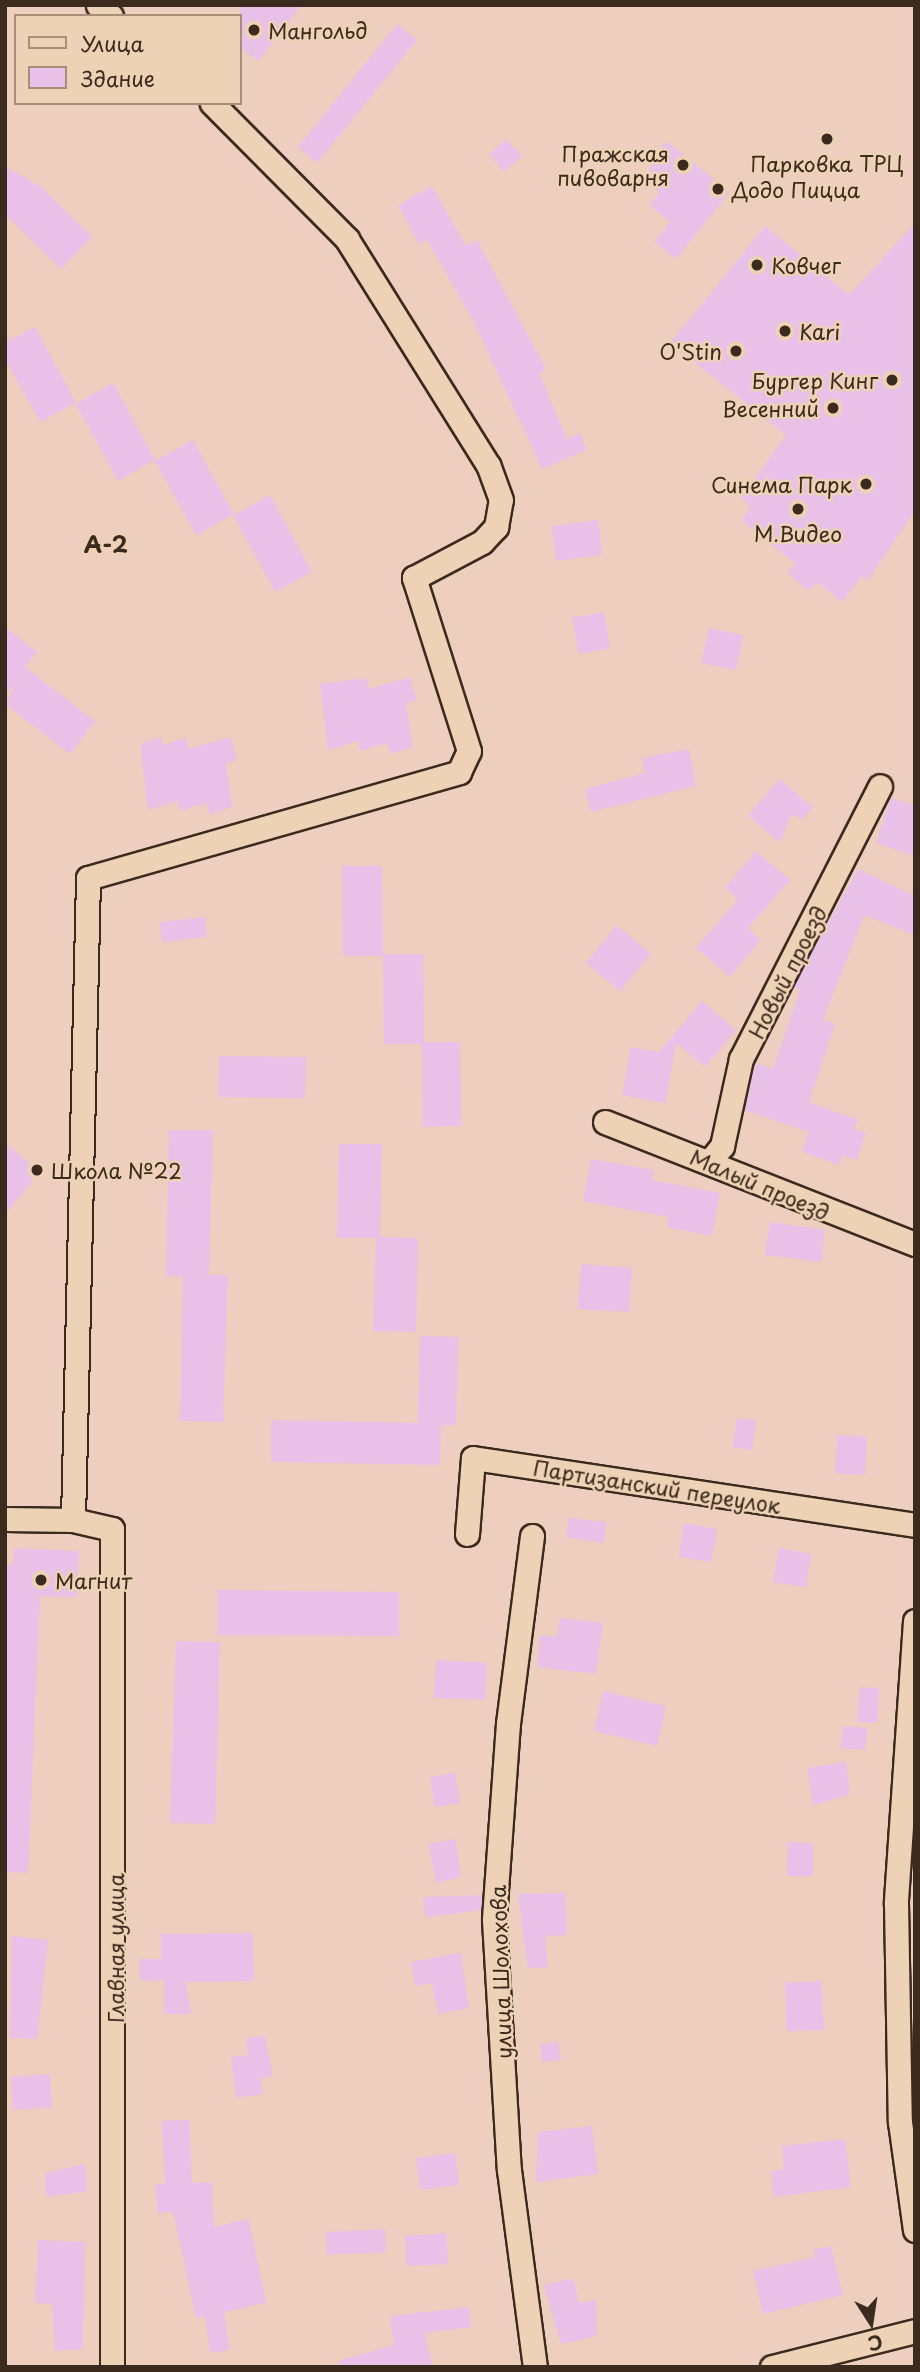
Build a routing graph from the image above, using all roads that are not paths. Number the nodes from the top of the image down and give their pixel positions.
1 (214, 105) edge
2 (880, 786) dead end
3 (605, 1122) dead end
4 (709, 1163) junction
5 (915, 1244) edge
6 (5, 1519) edge
7 (73, 1520) junction
8 (915, 1525) edge
9 (467, 1534) dead end
10 (532, 1536) dead end
11 (915, 1621) edge
12 (915, 2230) edge
13 (915, 2332) edge
14 (112, 2367) edge
15 (535, 2367) edge
16 (772, 2367) edge

1 - 7 street
2 - 4 street, Новый проезд
3 - 4 street, Малый проезд
4 - 5 street, Малый проезд
6 - 7 street
7 - 14 street, Главная улица
8 - 9 street, Партизанский переулок
10 - 15 street, улица Шолохова
11 - 12 street
13 - 16 street

